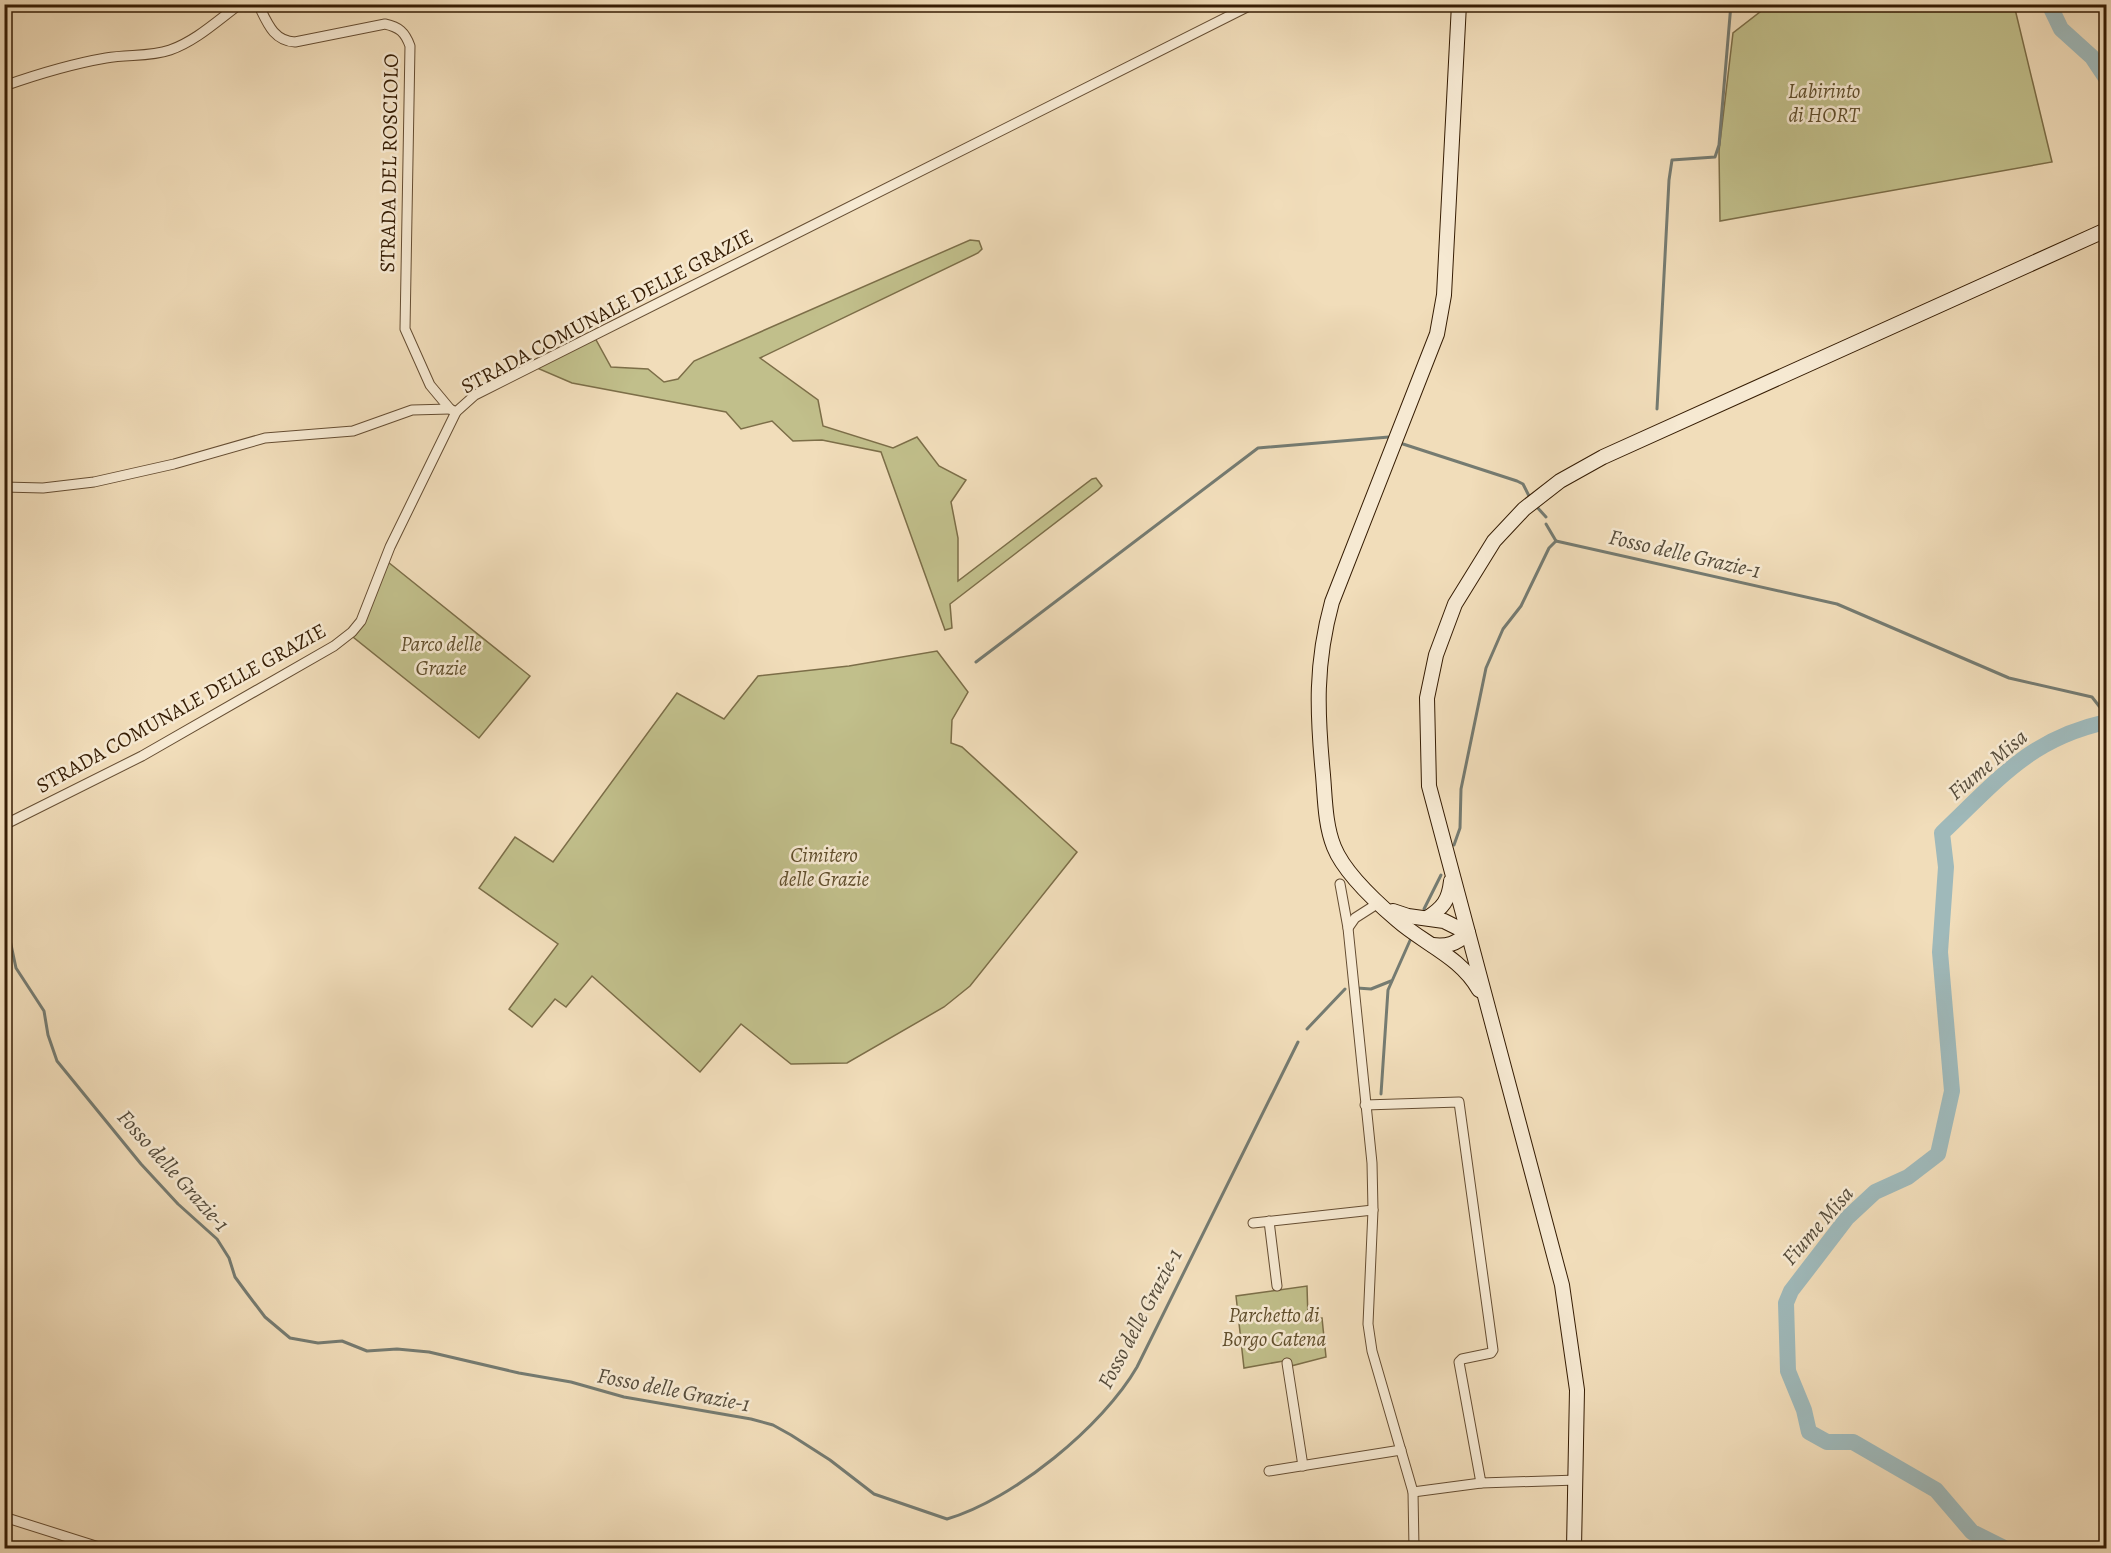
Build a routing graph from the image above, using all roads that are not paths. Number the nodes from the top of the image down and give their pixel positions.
1 (240, 4) edge
2 (258, 4) edge
3 (1253, 4) edge
4 (1459, 4) edge
5 (4, 86) edge
6 (2106, 230) edge
7 (453, 411) junction
8 (4, 487) edge
9 (4, 825) edge
10 (1452, 870) junction
11 (1340, 884) dead end
12 (1380, 902) junction
13 (1427, 918) junction
14 (1348, 928) junction
15 (1468, 933) junction
16 (1432, 945) junction
17 (1488, 1005) junction
18 (1365, 1105) junction
19 (1373, 1210) junction
20 (1269, 1221) junction
21 (1253, 1223) dead end
22 (1277, 1286) dead end
23 (1287, 1363) dead end
24 (1401, 1450) junction
25 (1303, 1466) junction
26 (1269, 1471) dead end
27 (1577, 1480) junction
28 (1482, 1483) junction
29 (1413, 1492) junction
30 (4, 1517) edge
31 (102, 1548) edge
32 (1414, 1548) edge
33 (1574, 1548) edge

1 - 5 street
2 - 7 street, STRADA DEL ROSCIOLO
3 - 7 street, STRADA COMUNALE DELLE GRAZIE
4 - 12 main road
6 - 10 main road
7 - 8 street
7 - 9 street, STRADA COMUNALE DELLE GRAZIE
10 - 13 main road
10 - 15 main road
11 - 14 street
12 - 13 main road
12 - 14 street
12 - 16 main road
13 - 15 main road
14 - 18 street
15 - 16 main road
15 - 17 main road
16 - 17 main road
17 - 27 main road
18 - 19 street
18 - 28 street
19 - 20 street
19 - 24 street
20 - 21 street
20 - 22 street
23 - 25 street
24 - 25 street
24 - 29 street
25 - 26 street
27 - 28 street
27 - 33 main road
28 - 29 street
29 - 32 street
30 - 31 street

